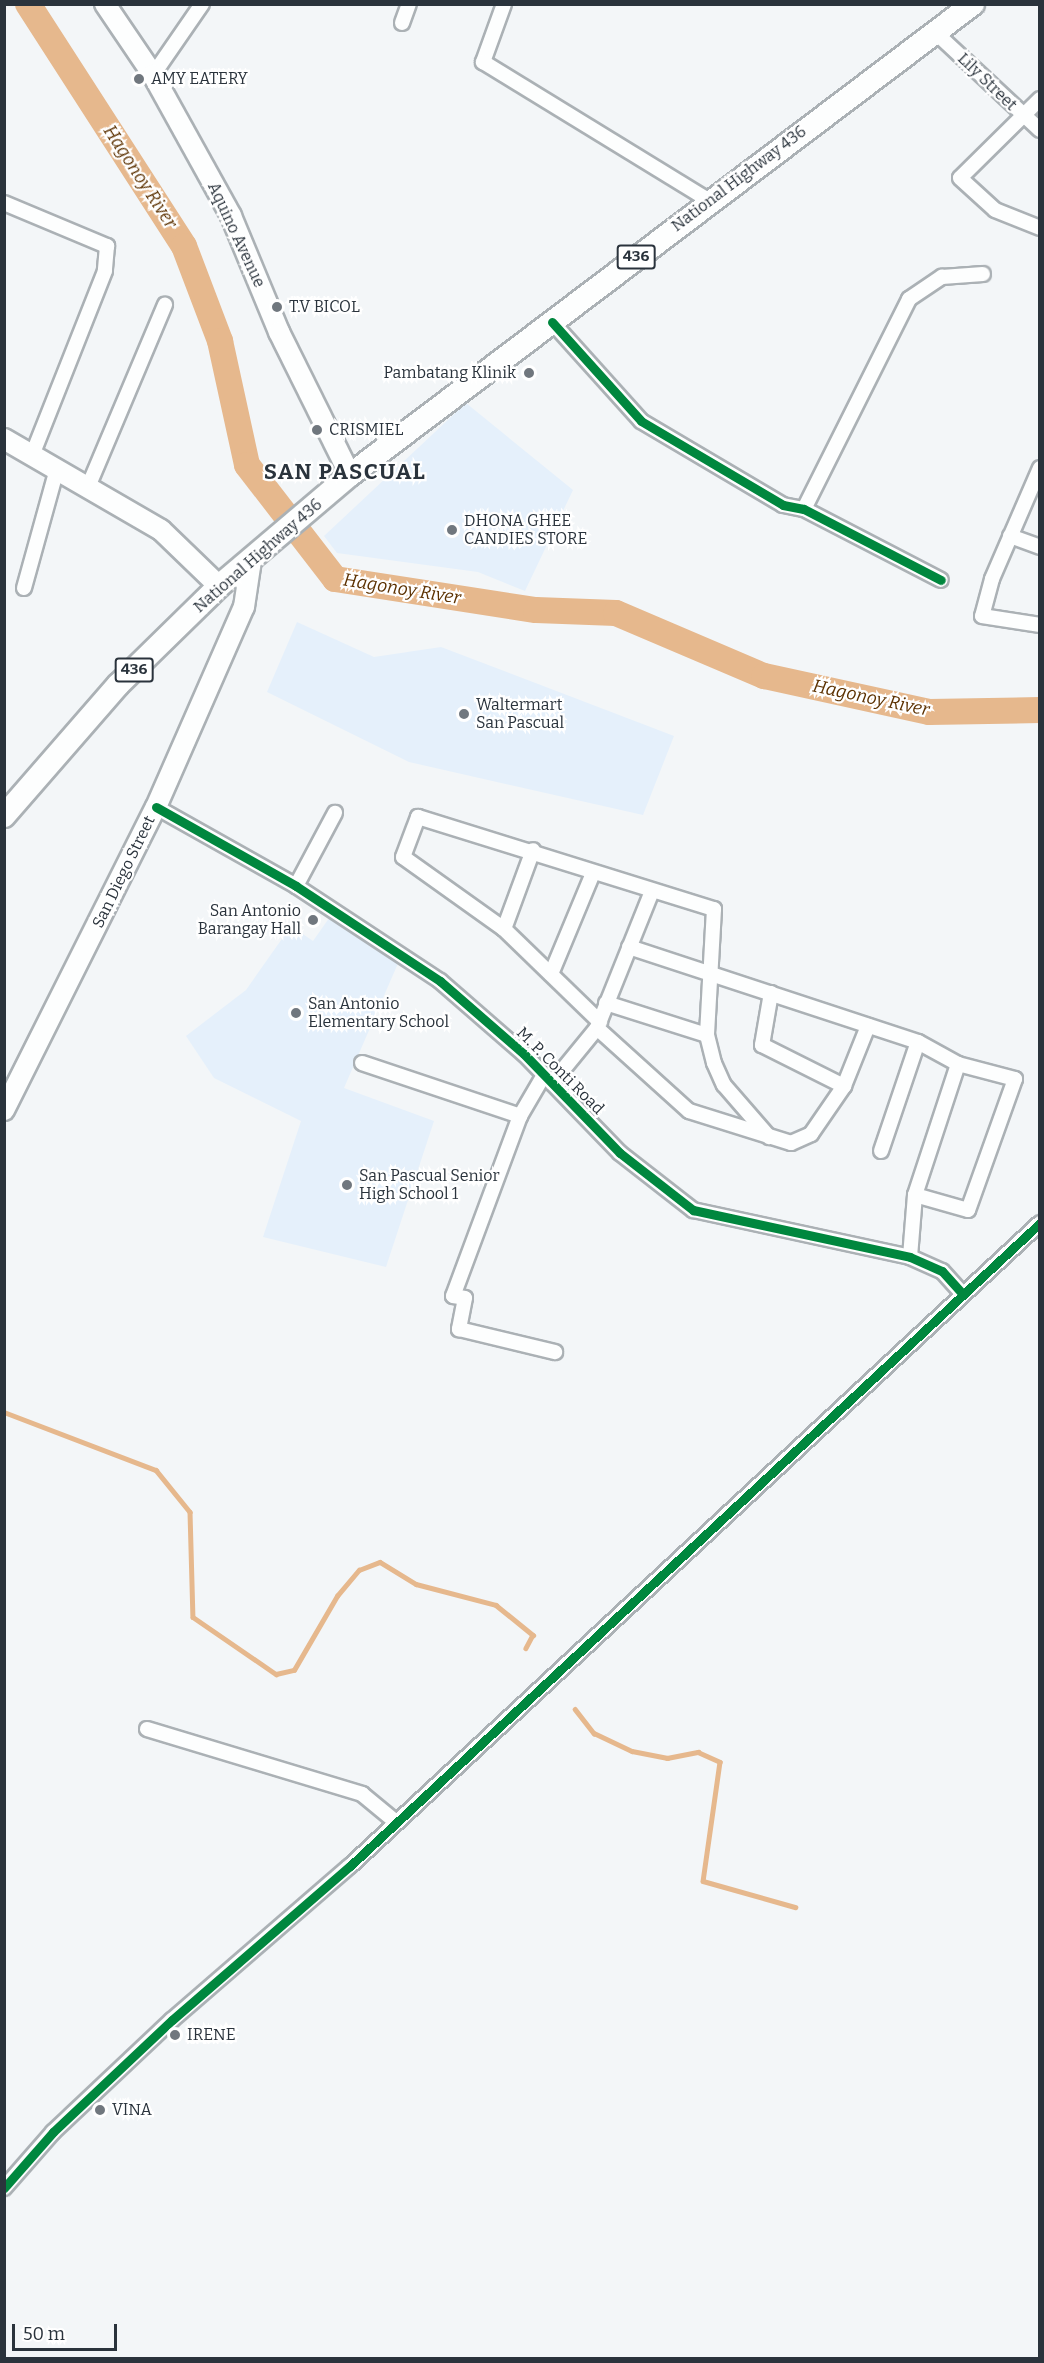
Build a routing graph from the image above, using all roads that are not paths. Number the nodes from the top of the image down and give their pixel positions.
1 (105, 4) edge
2 (202, 4) edge
3 (409, 4) edge
4 (504, 4) edge
5 (973, 4) edge
6 (402, 23) dead end
7 (936, 33) junction
8 (153, 75) junction
9 (1040, 99) edge
10 (1023, 117) junction
11 (1040, 130) edge
12 (710, 201) junction
13 (4, 202) edge
14 (1040, 228) edge
15 (982, 274) dead end
16 (165, 305) dead end
17 (552, 321) junction
18 (4, 439) edge
19 (32, 455) junction
20 (1040, 468) edge
21 (57, 469) junction
22 (350, 475) junction
23 (88, 486) junction
24 (804, 509) junction
25 (1010, 536) junction
26 (1040, 547) edge
27 (251, 560) junction
28 (941, 580) dead end
29 (219, 586) junction
30 (24, 588) dead end
31 (1040, 625) edge
32 (8, 804) edge
33 (156, 807) junction
34 (335, 813) dead end
35 (533, 850) junction
36 (593, 873) junction
37 (296, 886) junction
38 (652, 891) junction
39 (504, 929) junction
40 (629, 947) junction
41 (711, 972) junction
42 (551, 974) junction
43 (771, 993) junction
44 (606, 1003) junction
45 (598, 1025) junction
46 (868, 1026) junction
47 (707, 1035) junction
48 (918, 1042) junction
49 (362, 1064) dead end
50 (958, 1064) junction
51 (548, 1079) junction
52 (844, 1086) junction
53 (4, 1110) edge
54 (520, 1116) junction
55 (769, 1137) junction
56 (881, 1151) dead end
57 (915, 1195) junction
58 (1040, 1223) edge
59 (910, 1257) junction
60 (963, 1294) junction
61 (555, 1352) dead end
62 (147, 1729) dead end
63 (396, 1822) junction
64 (4, 2188) edge

1 - 8 street, Aquino Avenue
2 - 8 street
3 - 6 street
4 - 12 street
5 - 7 main road, National Highway 436 / 436
7 - 10 street, Lily Street
7 - 12 main road, National Highway 436 / 436
8 - 22 street, Aquino Avenue
9 - 10 street
10 - 11 street, Lily Street
10 - 14 street
12 - 17 main road, National Highway 436 / 436
13 - 19 street
15 - 24 street
16 - 23 street
17 - 22 main road, National Highway 436 / 436
17 - 24 street
18 - 19 street
19 - 21 street
20 - 25 street
21 - 23 street
21 - 30 street
22 - 27 main road, National Highway 436 / 436
23 - 29 street
24 - 28 street
25 - 26 street
25 - 31 street
27 - 29 main road, National Highway 436 / 436
27 - 33 street, San Diego Street
29 - 32 main road, National Highway 436 / 436
33 - 37 street, M. P. Conti Road
33 - 53 street, San Diego Street
34 - 37 street
35 - 36 street
35 - 39 street
35 - 39 street
36 - 38 street
36 - 42 street
37 - 51 street, M. P. Conti Road
38 - 40 street
38 - 41 street
39 - 42 street
40 - 41 street
40 - 44 street
41 - 43 street
41 - 47 street
42 - 45 street
43 - 46 street
43 - 52 street
44 - 45 street
44 - 47 street
45 - 51 street
45 - 55 street
46 - 48 street
46 - 52 street
47 - 55 street
48 - 50 street
48 - 56 street
49 - 54 street
50 - 57 street
50 - 57 street
51 - 54 street
51 - 59 street, M. P. Conti Road
52 - 55 street
54 - 61 street
57 - 59 street
58 - 60 street
59 - 60 street, M. P. Conti Road
60 - 63 street
62 - 63 street
63 - 64 street

